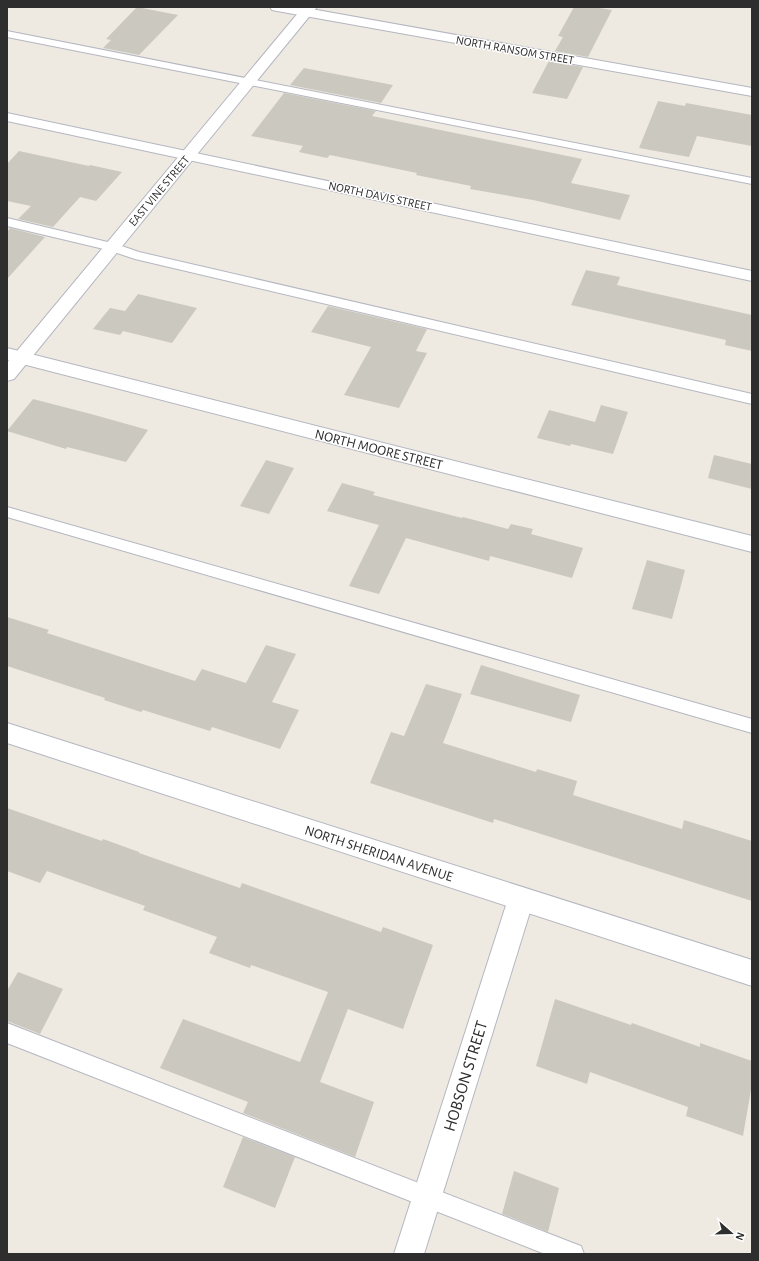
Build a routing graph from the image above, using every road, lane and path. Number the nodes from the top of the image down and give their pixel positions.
1 (277, 7) edge
2 (308, 10) edge
3 (7, 34) edge
4 (249, 81) junction
5 (752, 92) edge
6 (7, 117) edge
7 (188, 156) junction
8 (752, 181) edge
9 (7, 222) edge
10 (112, 247) junction
11 (752, 276) edge
12 (14, 356) edge
13 (7, 375) edge
14 (752, 399) edge
15 (7, 512) edge
16 (752, 544) edge
17 (752, 726) edge
18 (7, 733) edge
19 (521, 899) junction
20 (752, 973) edge
21 (7, 1033) edge
22 (427, 1197) junction
23 (409, 1254) edge
24 (572, 1254) edge

1 - 2 street, NORTH RANSOM STREET
2 - 4 street, EAST VINE STREET
2 - 5 street, NORTH RANSOM STREET
3 - 4 lane
4 - 7 street, EAST VINE STREET
4 - 8 lane
6 - 7 street, NORTH DAVIS STREET
7 - 10 street, EAST VINE STREET
7 - 11 street, NORTH DAVIS STREET
9 - 10 lane
10 - 12 street, EAST VINE STREET
10 - 14 lane
12 - 13 street, EAST VINE STREET
12 - 16 street, NORTH MOORE STREET
15 - 17 lane
18 - 19 street, NORTH SHERIDAN AVENUE
19 - 20 street, NORTH SHERIDAN AVENUE
19 - 22 street, HOBSON STREET
21 - 22 lane
22 - 23 street, HOBSON STREET
22 - 24 lane

